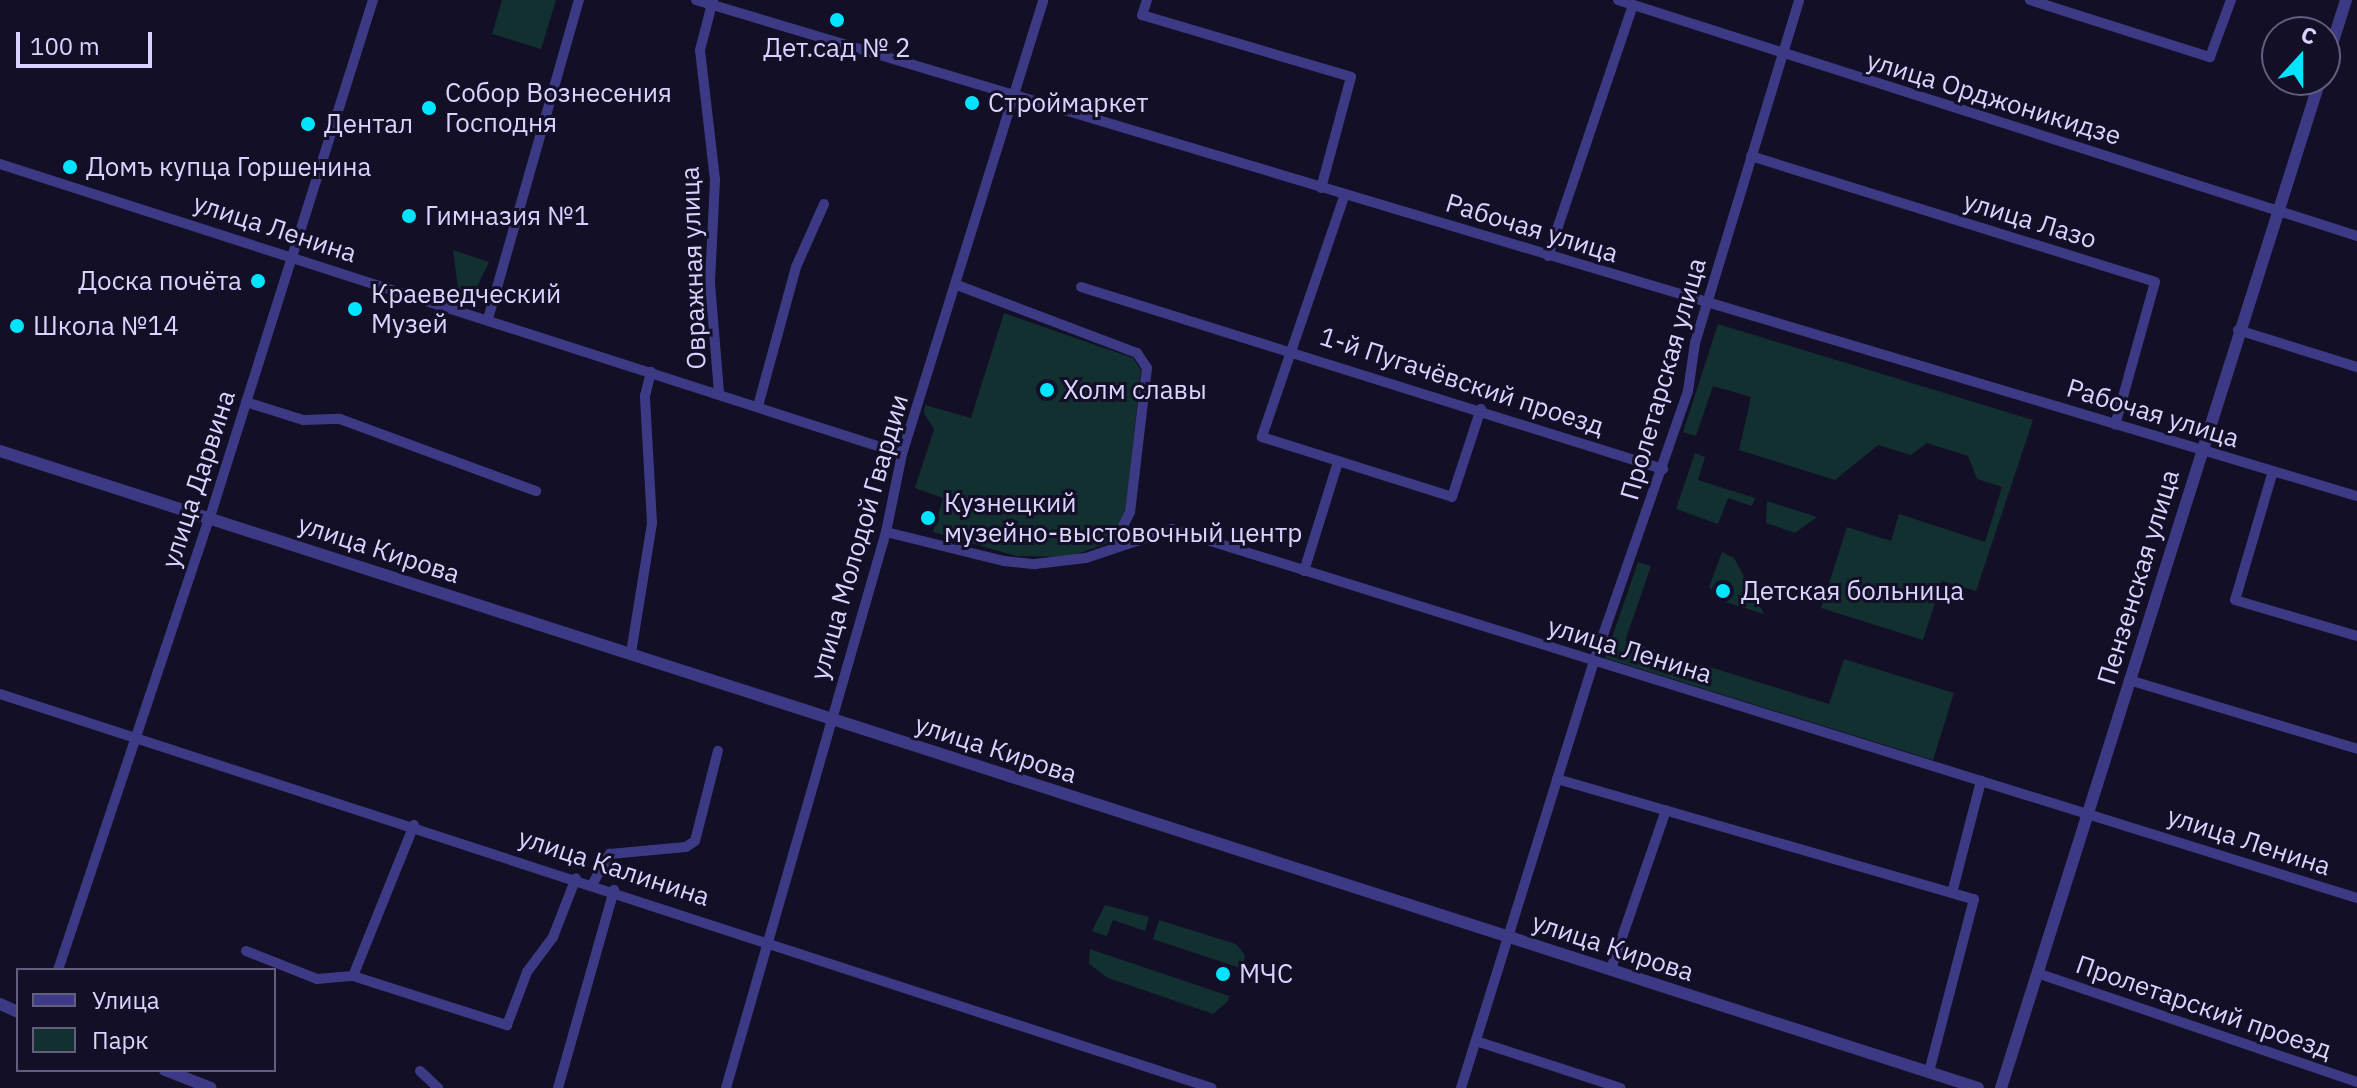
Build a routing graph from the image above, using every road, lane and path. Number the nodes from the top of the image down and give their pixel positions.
1 (373, 0) edge
2 (579, 0) edge
3 (696, 0) edge
4 (1043, 0) edge
5 (1147, 0) edge
6 (1618, 0) edge
7 (1799, 0) edge
8 (2030, 0) edge
9 (2231, 0) edge
10 (712, 2) edge
11 (1633, 5) junction
12 (1782, 54) junction
13 (1013, 96) junction
14 (2315, 96) edge
15 (1751, 156) junction
16 (0, 164) edge
17 (1321, 188) junction
18 (1345, 194) junction
19 (824, 204) dead end
20 (2278, 210) junction
21 (2357, 236) edge
22 (291, 256) junction
23 (1548, 256) junction
24 (957, 285) junction
25 (1081, 287) dead end
26 (1707, 302) junction
27 (488, 319) junction
28 (2238, 330) junction
29 (1292, 351) junction
30 (2357, 367) edge
31 (651, 372) junction
32 (719, 393) junction
33 (246, 402) junction
34 (758, 406) junction
35 (1481, 409) junction
36 (2115, 425) junction
37 (0, 451) edge
38 (2200, 451) junction
39 (902, 454) junction
40 (1338, 462) junction
41 (1663, 469) junction
42 (2273, 471) junction
43 (536, 491) dead end
44 (2357, 496) edge
45 (210, 517) junction
46 (886, 532) junction
47 (1112, 548) junction
48 (1304, 571) junction
49 (2357, 636) edge
50 (631, 653) junction
51 (1594, 661) junction
52 (2129, 680) junction
53 (0, 694) edge
54 (830, 719) junction
55 (135, 736) junction
56 (2357, 749) edge
57 (718, 751) dead end
58 (1557, 779) junction
59 (1981, 781) junction
60 (1666, 810) junction
61 (2088, 812) junction
62 (414, 825) junction
63 (576, 878) junction
64 (593, 883) junction
65 (614, 890) junction
66 (1952, 893) junction
67 (2357, 898) edge
68 (1509, 936) junction
69 (768, 942) junction
70 (246, 951) dead end
71 (59, 968) edge
72 (1611, 969) junction
73 (2037, 973) junction
74 (353, 976) junction
75 (1476, 1041) junction
76 (420, 1071) dead end
77 (170, 1072) edge
78 (1929, 1072) junction
79 (2357, 1082) edge
80 (207, 1087) edge
81 (438, 1088) edge
82 (558, 1088) edge
83 (726, 1088) edge
84 (1212, 1088) edge
85 (1461, 1088) edge
86 (1621, 1088) edge
87 (1978, 1088) edge
88 (2001, 1088) edge

1 - 22 street, улица Дарвина
2 - 27 street
3 - 10 street, Рабочая улица
4 - 13 street, улица Молодой Гвардии
5 - 17 street
6 - 11 street, улица Орджоникидзе
7 - 12 street, Пролетарская улица
8 - 9 street
10 - 13 street, Рабочая улица
10 - 32 street, Овражная улица
11 - 12 street, улица Орджоникидзе
11 - 23 street
12 - 15 street, Пролетарская улица
12 - 20 street, улица Орджоникидзе
13 - 17 street, Рабочая улица
13 - 24 street, улица Молодой Гвардии
14 - 20 street, Пензенская улица
15 - 26 street, Пролетарская улица
15 - 36 street, улица Лазо
16 - 22 street, улица Ленина
17 - 18 street, Рабочая улица
18 - 23 street, Рабочая улица
18 - 29 street, 1-й Пугачёвский проезд
19 - 34 street
20 - 21 street, улица Орджоникидзе
20 - 28 street, Пензенская улица
22 - 27 street, улица Ленина
22 - 33 street, улица Дарвина
23 - 26 street, Рабочая улица
24 - 39 street, улица Молодой Гвардии
24 - 47 street
25 - 29 street, 1-й Пугачёвский проезд
26 - 36 street, Рабочая улица
26 - 41 street, Пролетарская улица
27 - 31 street, улица Ленина
28 - 30 street
28 - 38 street, Пензенская улица
29 - 35 street, 1-й Пугачёвский проезд
29 - 40 street
31 - 32 street, улица Ленина
31 - 50 street, Овражная улица
32 - 34 street, улица Ленина
33 - 43 street
33 - 45 street, улица Дарвина
34 - 39 street, улица Ленина
35 - 40 street
35 - 41 street, 1-й Пугачёвский проезд
36 - 38 street, Рабочая улица
37 - 45 street, улица Кирова
38 - 42 street, Рабочая улица
38 - 52 street, Пензенская улица
39 - 46 street, улица Молодой Гвардии
40 - 48 street
41 - 51 street, Пролетарская улица
42 - 44 street, Рабочая улица
42 - 49 street
45 - 50 street, улица Кирова
45 - 55 street, улица Дарвина
46 - 47 street, улица Ленина
46 - 54 street, улица Молодой Гвардии
47 - 48 street, улица Ленина
48 - 51 street, улица Ленина
50 - 54 street, улица Кирова
51 - 58 street, Пролетарская улица
51 - 59 street, улица Ленина
52 - 56 street
52 - 61 street, Пензенская улица
53 - 55 street, улица Калинина
54 - 68 street, улица Кирова
54 - 69 street, улица Молодой Гвардии
55 - 62 street, улица Калинина
55 - 71 street, улица Дарвина
57 - 64 street
58 - 60 street
58 - 68 street, Пролетарская улица
59 - 61 street, улица Ленина
59 - 66 street
60 - 66 street
60 - 72 street
61 - 67 street, улица Ленина
61 - 73 street, Пензенская улица
62 - 63 street, улица Калинина
62 - 74 street
63 - 64 street, улица Калинина
63 - 74 street
64 - 65 street, улица Калинина
65 - 69 street, улица Калинина
65 - 82 street
66 - 78 street
68 - 72 street, улица Кирова
68 - 75 street, Пролетарская улица
69 - 83 street, улица Молодой Гвардии
69 - 84 street, улица Калинина
70 - 74 street
72 - 78 street, улица Кирова
73 - 79 street, Пролетарский проезд
73 - 88 street, Пензенская улица
75 - 85 street, Пролетарская улица
75 - 86 street
76 - 81 street
77 - 80 street
78 - 87 street, улица Кирова

